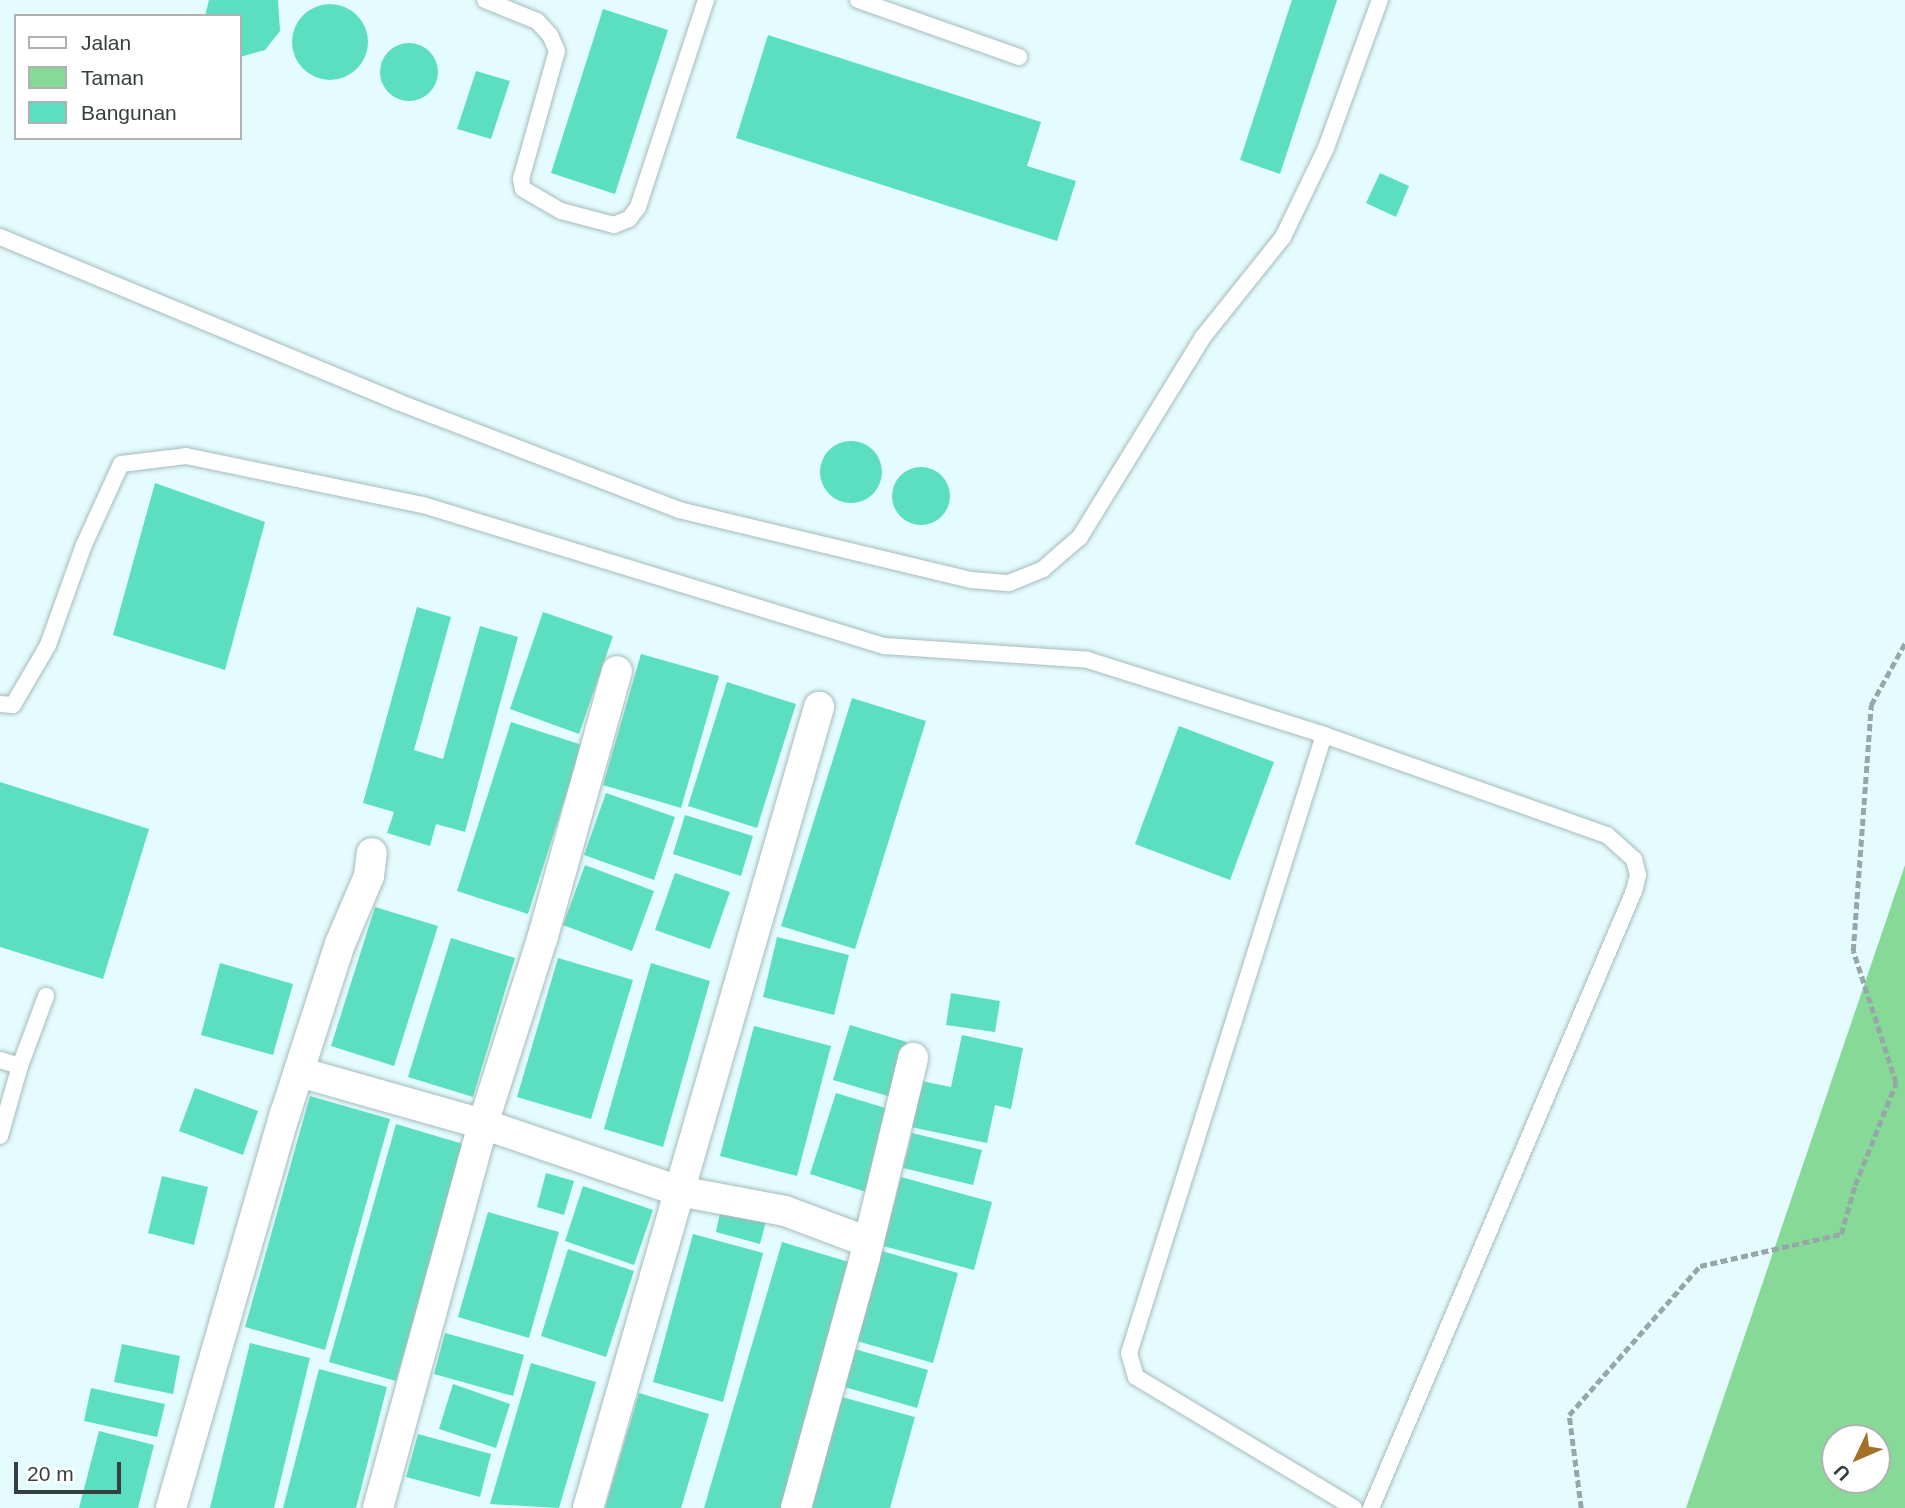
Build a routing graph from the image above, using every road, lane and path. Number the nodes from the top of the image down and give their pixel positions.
1 (485, 0) edge
2 (706, 0) edge
3 (858, 0) edge
4 (1380, 0) edge
5 (1019, 57) dead end
6 (0, 237) edge
7 (1905, 643) edge
8 (617, 671) dead end
9 (0, 704) edge
10 (820, 707) dead end
11 (1324, 735) junction
12 (372, 853) dead end
13 (46, 996) dead end
14 (913, 1058) dead end
15 (0, 1060) edge
16 (20, 1066) junction
17 (299, 1072) junction
18 (483, 1124) junction
19 (0, 1136) edge
20 (679, 1191) junction
21 (868, 1242) junction
22 (171, 1508) edge
23 (378, 1508) edge
24 (588, 1508) edge
25 (796, 1508) edge
26 (1354, 1508) edge
27 (1371, 1508) edge
28 (1581, 1508) edge

1 - 2 lane
3 - 5 lane
4 - 6 lane
7 - 28 path
8 - 18 street
9 - 11 lane
10 - 20 street
11 - 26 lane
11 - 27 lane
12 - 17 street
13 - 16 lane
14 - 21 street
15 - 16 lane
16 - 19 lane
17 - 18 street
17 - 22 street
18 - 20 street
18 - 23 street
20 - 21 street
20 - 24 street
21 - 25 street

